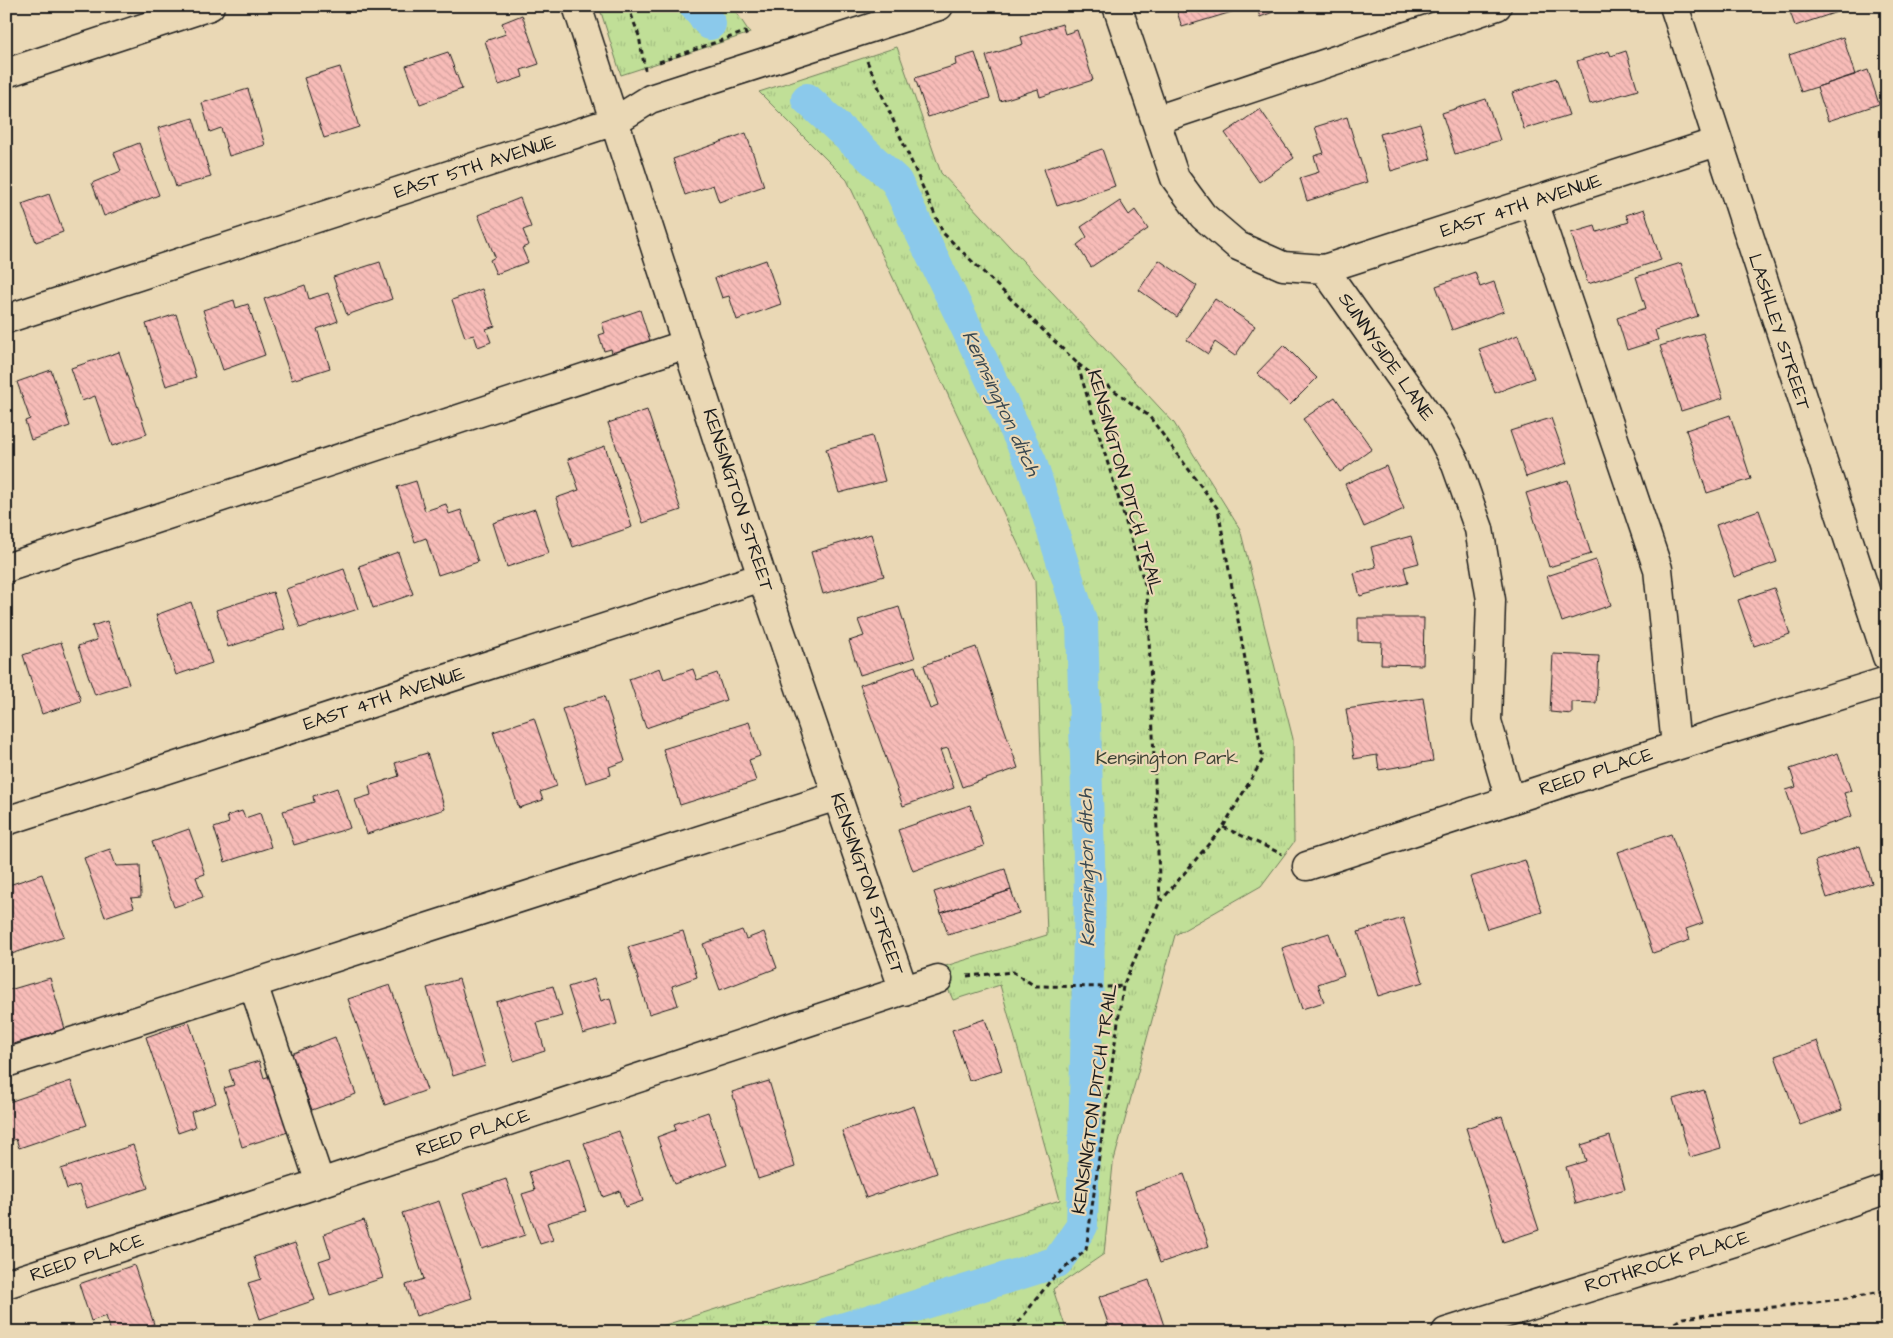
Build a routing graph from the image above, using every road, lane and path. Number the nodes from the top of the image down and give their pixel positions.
1 (210, 6) edge
2 (577, 6) edge
3 (628, 6) edge
4 (939, 6) edge
5 (1118, 6) edge
6 (1497, 6) edge
7 (1674, 6) edge
8 (855, 34) junction
9 (6, 72) edge
10 (650, 99) junction
11 (1156, 120) junction
12 (615, 121) junction
13 (1717, 142) junction
14 (1534, 202) junction
15 (1324, 269) junction
16 (6, 319) edge
17 (687, 344) junction
18 (1077, 364) junction
19 (6, 568) edge
20 (762, 577) junction
21 (1887, 656) edge
22 (1887, 681) edge
23 (1676, 746) junction
24 (837, 796) junction
25 (1510, 800) junction
26 (6, 821) edge
27 (1223, 827) junction
28 (1307, 866) joint
29 (1160, 901) junction
30 (938, 979) joint
31 (253, 984) junction
32 (1122, 986) junction
33 (904, 991) junction
34 (6, 1063) edge
35 (320, 1183) junction
36 (1887, 1189) edge
37 (6, 1284) edge
38 (1887, 1291) edge
39 (1011, 1332) edge
40 (1446, 1332) edge
41 (1659, 1332) edge

1 - 9 street
2 - 12 street, KENSINGTON STREET
3 - 10 path
4 - 8 street, EAST 5TH AVENUE
5 - 11 street
6 - 11 street
7 - 13 street, LASHLEY STREET
8 - 10 street, EAST 5TH AVENUE
8 - 18 path, KENSINGTON DITCH TRAIL
10 - 12 street, EAST 5TH AVENUE
11 - 15 street
12 - 16 street, EAST 5TH AVENUE
12 - 17 street, KENSINGTON STREET
13 - 14 street, EAST 4TH AVENUE
13 - 21 street, LASHLEY STREET
14 - 15 street, EAST 4TH AVENUE
14 - 23 street
15 - 25 street, SUNNYSIDE LANE
17 - 19 street
17 - 20 street, KENSINGTON STREET
18 - 27 path
18 - 29 path, KENSINGTON DITCH TRAIL
20 - 24 street, KENSINGTON STREET
20 - 26 street, EAST 4TH AVENUE
22 - 23 street, REED PLACE
23 - 25 street, REED PLACE
24 - 31 street
24 - 33 street, KENSINGTON STREET
25 - 28 street, REED PLACE
27 - 28 path
27 - 29 path
29 - 32 path, KENSINGTON DITCH TRAIL
30 - 32 path
30 - 33 street, REED PLACE
31 - 34 street
31 - 35 street
32 - 39 path, KENSINGTON DITCH TRAIL
33 - 35 street, REED PLACE
35 - 37 street, REED PLACE
36 - 40 street, ROTHROCK PLACE
38 - 41 path

